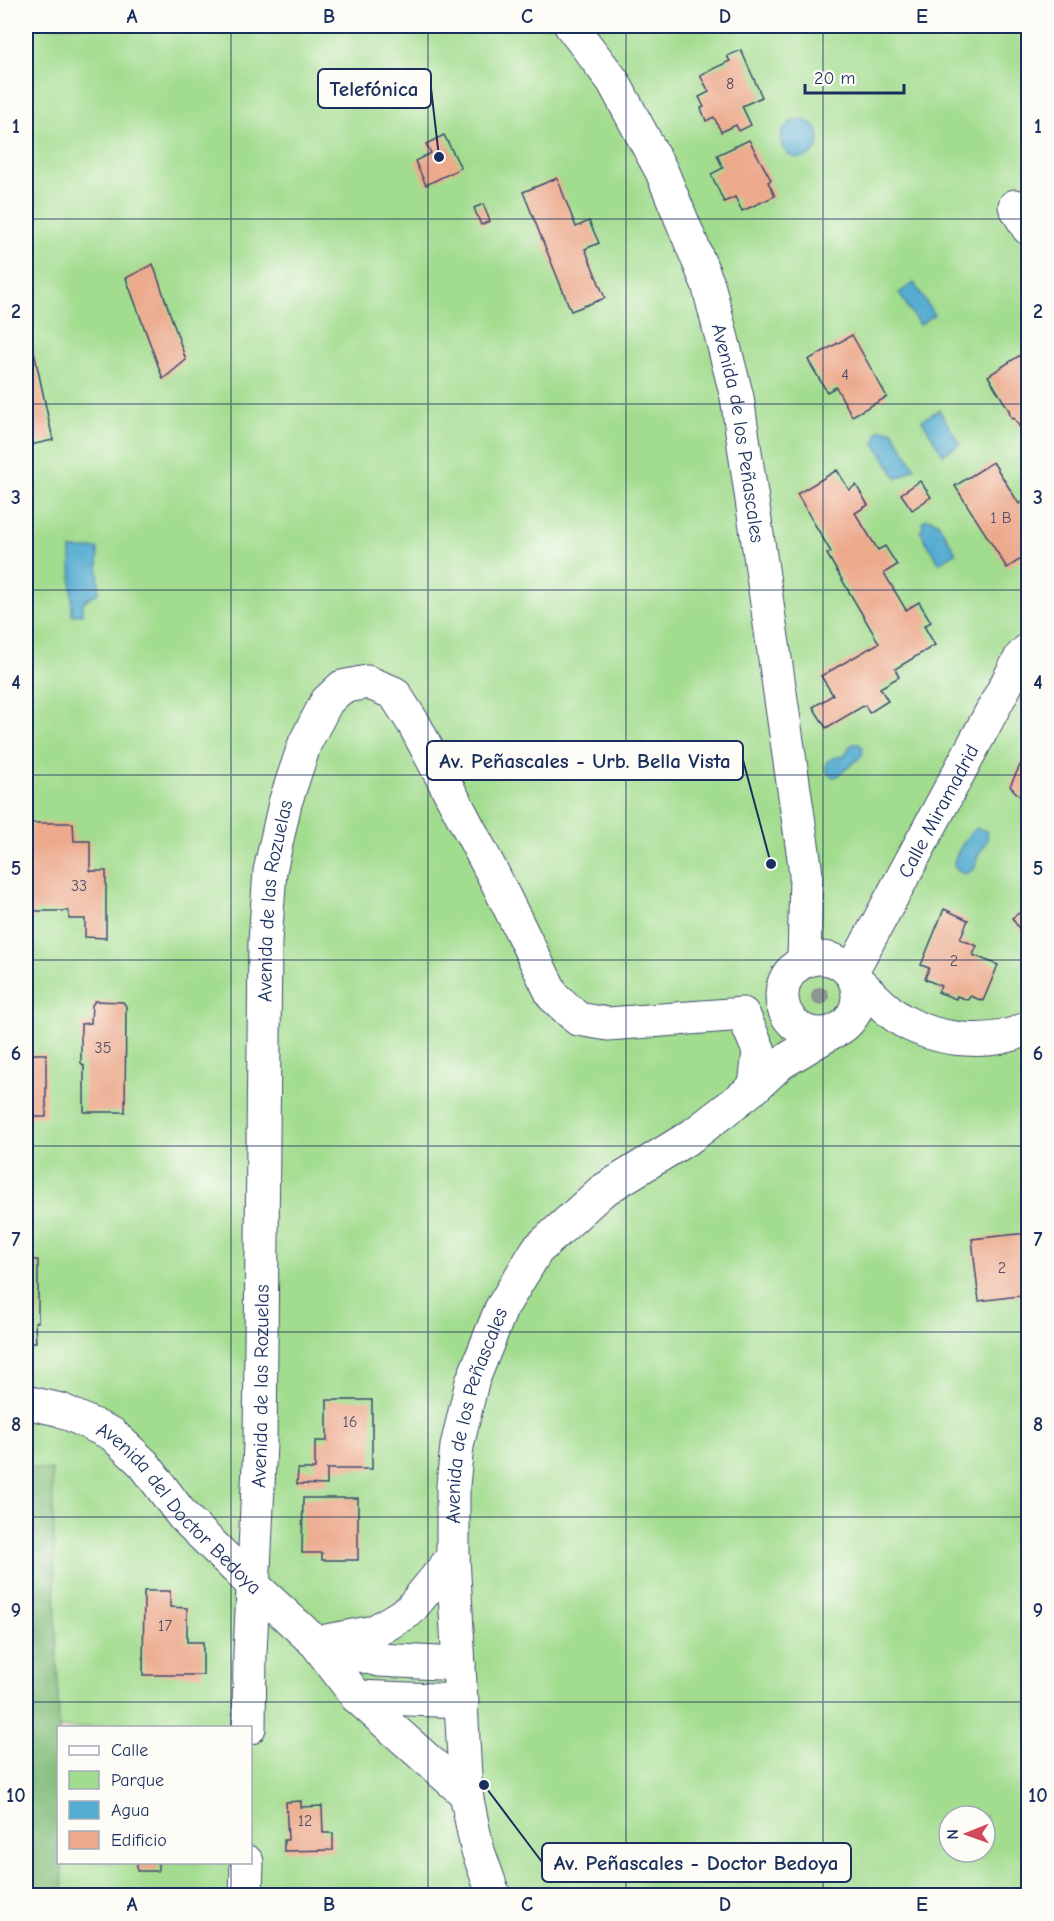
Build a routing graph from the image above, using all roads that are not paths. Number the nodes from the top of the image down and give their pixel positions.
1 (571, 26) edge
2 (1029, 650) edge
3 (806, 874) junction
4 (804, 961) junction
5 (847, 970) junction
6 (743, 1014) junction
7 (786, 1014) junction
8 (902, 1021) junction
9 (840, 1026) junction
10 (1029, 1028) edge
11 (781, 1063) junction
12 (755, 1087) junction
13 (26, 1402) edge
14 (453, 1557) junction
15 (254, 1586) junction
16 (316, 1643) junction
17 (459, 1664) junction
18 (357, 1697) junction
19 (462, 1701) junction
20 (249, 1726) edge
21 (466, 1794) junction
22 (247, 1864) edge
23 (246, 1896) edge
24 (494, 1896) edge

1 - 3 street, Avenida de los Peñascales
2 - 5 street, Calle Miramadrid
3 - 4 street, Avenida de los Peñascales
3 - 5 street, Avenida de los Peñascales
4 - 5 street
4 - 7 street
5 - 8 street
5 - 9 street
6 - 7 street, Avenida de las Rozuelas
6 - 12 street
6 - 15 street, Avenida de las Rozuelas
7 - 9 street
7 - 11 street
8 - 9 street
8 - 10 street
9 - 11 street, Avenida de los Peñascales
11 - 12 street, Avenida de los Peñascales
12 - 14 street, Avenida de los Peñascales
13 - 15 street, Avenida del Doctor Bedoya
14 - 16 street
14 - 17 street, Avenida de los Peñascales
15 - 16 street, Avenida del Doctor Bedoya
15 - 20 street, Avenida de las Rozuelas
16 - 17 street, Avenida del Doctor Bedoya
16 - 18 street, Avenida del Doctor Bedoya
17 - 19 street, Avenida de los Peñascales
18 - 19 street
18 - 21 street, Avenida del Doctor Bedoya
19 - 21 street, Avenida de los Peñascales
21 - 24 street, Avenida de los Peñascales
22 - 23 street

